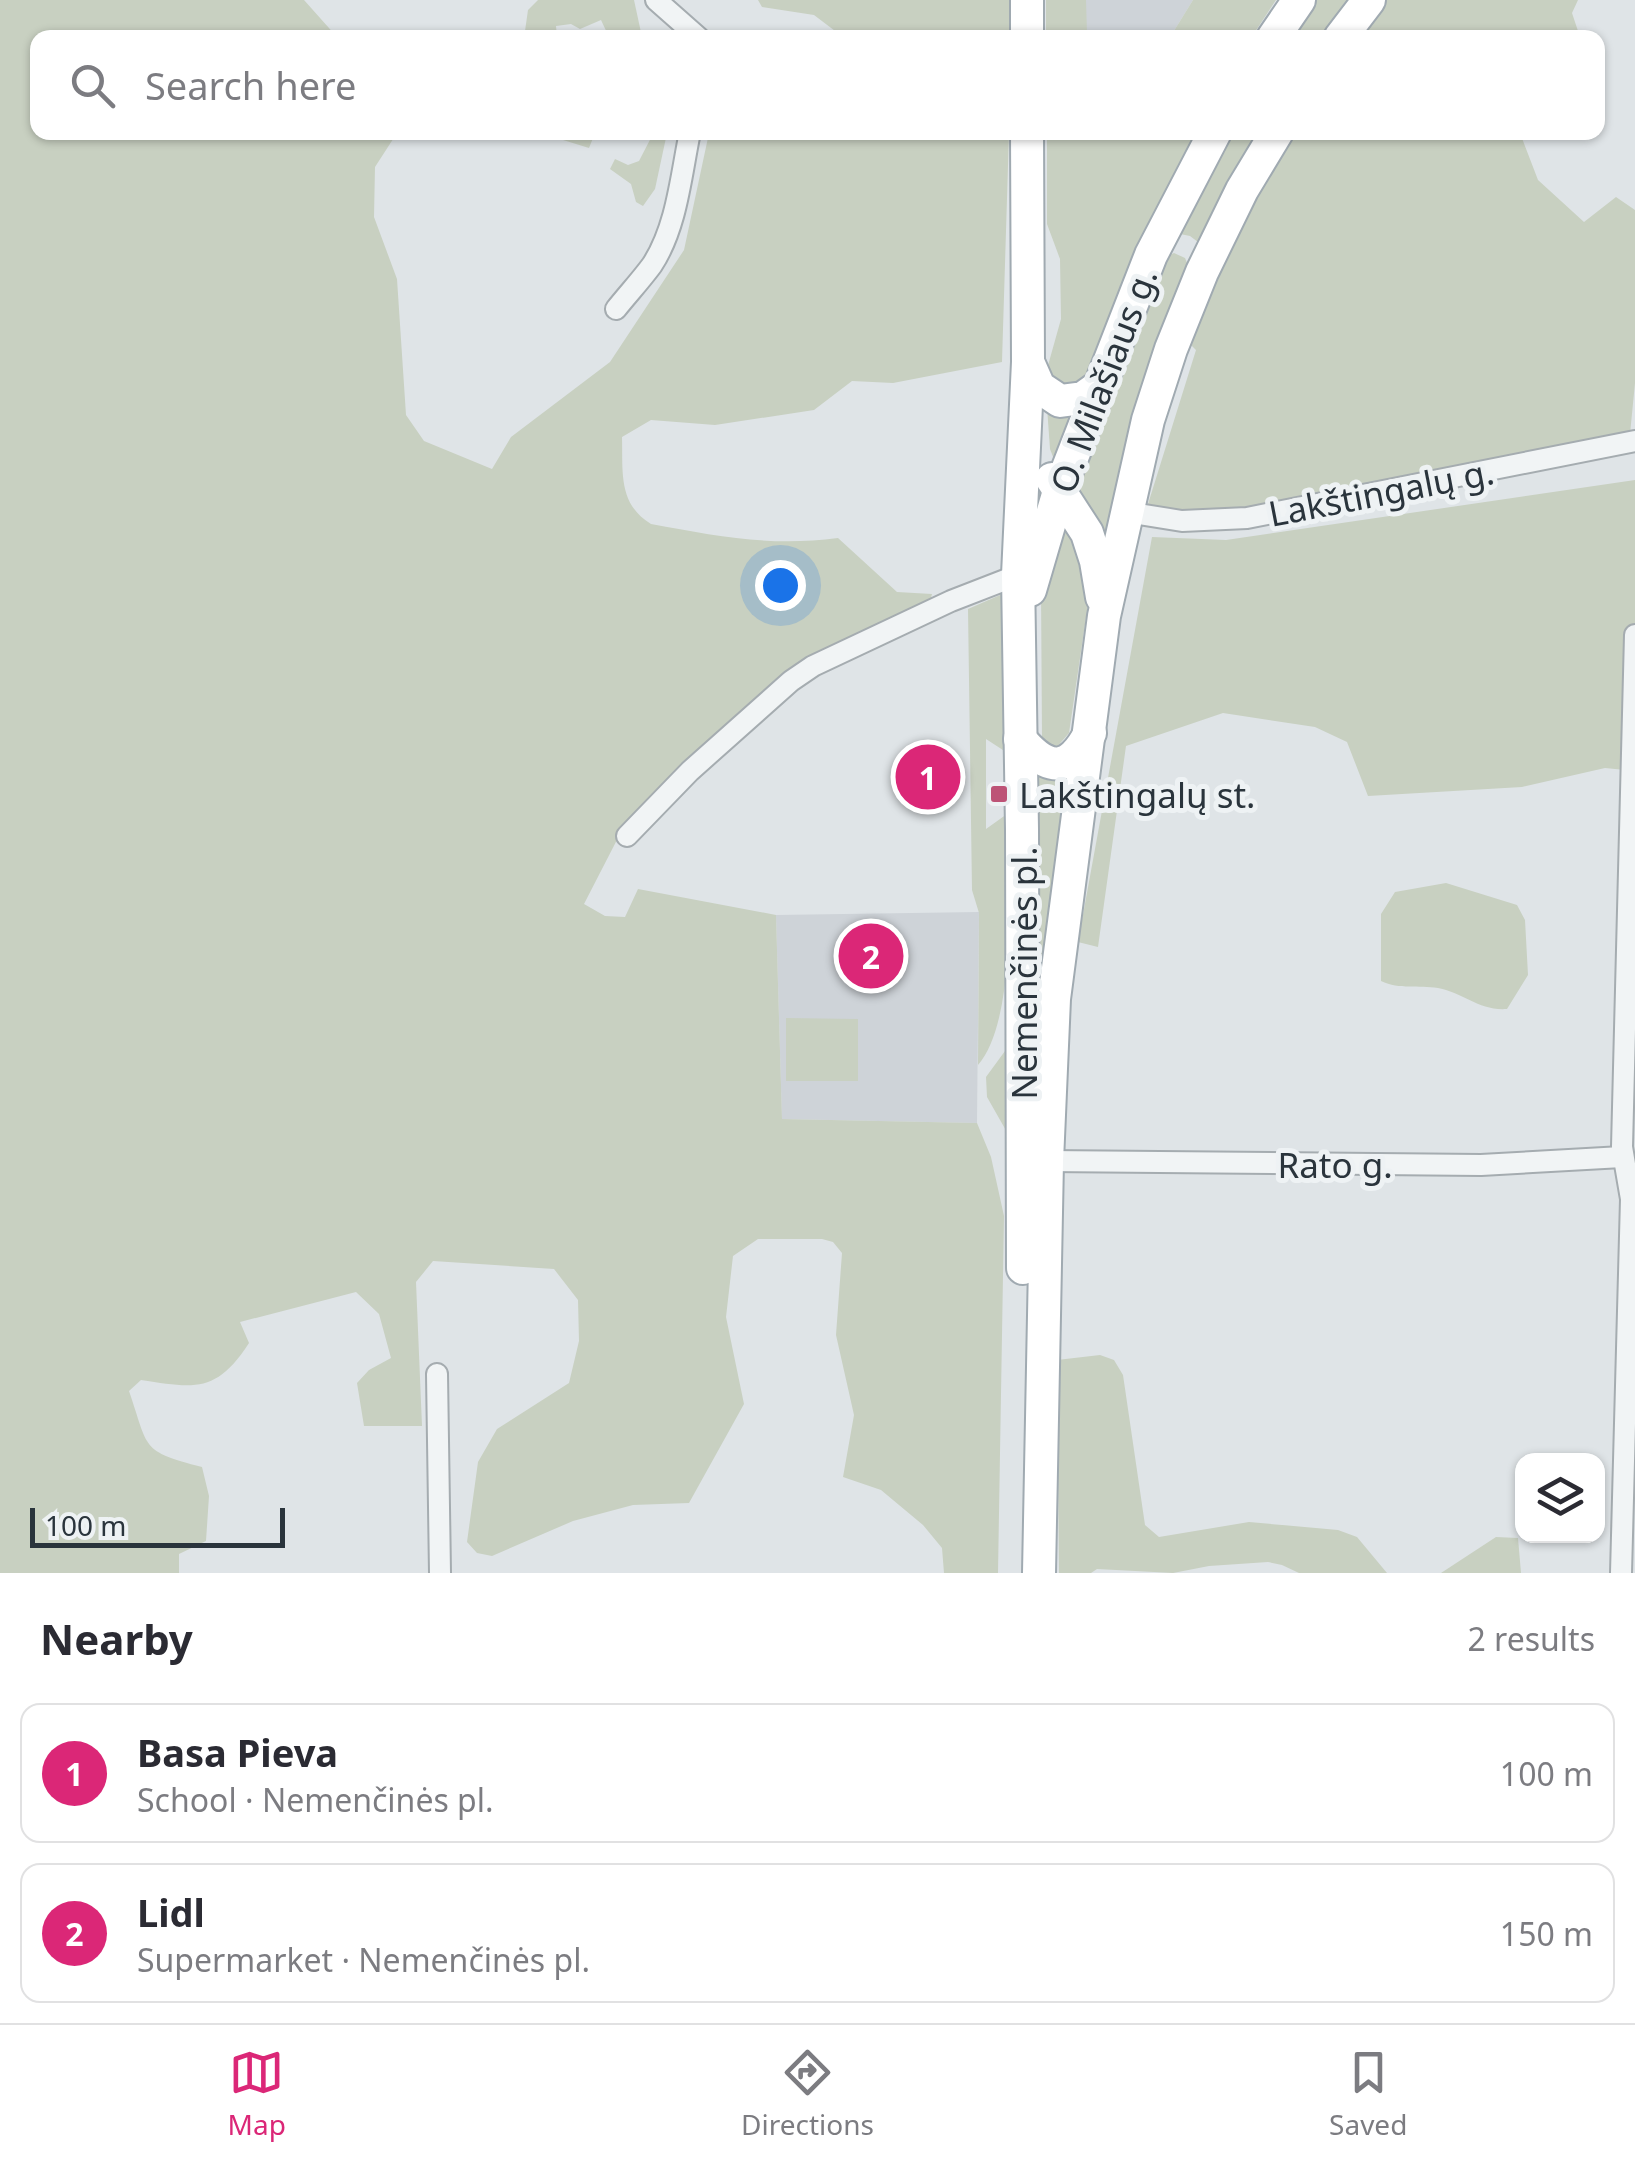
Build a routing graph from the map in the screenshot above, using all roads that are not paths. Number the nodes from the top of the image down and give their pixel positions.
1 (656, 0) edge
2 (1027, 0) edge
3 (1298, 0) edge
4 (1368, 0) edge
5 (690, 30) edge
6 (1027, 30) edge
7 (1279, 30) edge
8 (1346, 30) edge
9 (688, 140) edge
10 (1027, 140) edge
11 (1211, 140) edge
12 (1271, 140) edge
13 (1150, 255) junction
14 (1202, 272) junction
15 (616, 309) dead end
16 (1028, 362) junction
17 (1097, 388) junction
18 (1026, 414) junction
19 (1635, 441) edge
20 (1059, 491) junction
21 (1126, 512) junction
22 (1018, 576) junction
23 (1104, 616) junction
24 (1635, 635) edge
25 (1019, 638) junction
26 (1090, 733) junction
27 (1020, 738) junction
28 (627, 836) dead end
29 (1622, 1157) junction
30 (1047, 1161) junction
31 (437, 1374) dead end
32 (440, 1573) edge
33 (1018, 1573) edge
34 (1039, 1573) edge
35 (1621, 1573) edge

1 - 5 street
2 - 6 main road
3 - 7 main road
4 - 8 main road
9 - 15 street
10 - 16 main road, Nemenčinės pl.
11 - 13 main road, O. Milašiaus g.
12 - 14 main road, O. Milašiaus g.
13 - 14 main road
13 - 17 main road, O. Milašiaus g.
14 - 21 main road, O. Milašiaus g.
16 - 17 main road
16 - 18 main road, Nemenčinės pl.
17 - 20 main road, O. Milašiaus g.
18 - 20 main road
18 - 22 main road, Nemenčinės pl.
19 - 21 street, Lakštingalų g.
20 - 23 main road
20 - 25 main road, O. Milašiaus g.
21 - 23 main road, O. Milašiaus g.
22 - 25 main road, Nemenčinės pl.
22 - 28 street
23 - 26 main road, Nemenčinės pl.
24 - 29 street
25 - 27 main road, Nemenčinės pl.
26 - 27 main road
26 - 30 main road, Nemenčinės pl.
27 - 33 main road, Nemenčinės pl.
29 - 30 street, Rato g.
29 - 35 street
30 - 34 main road, Nemenčinės pl.
31 - 32 street

